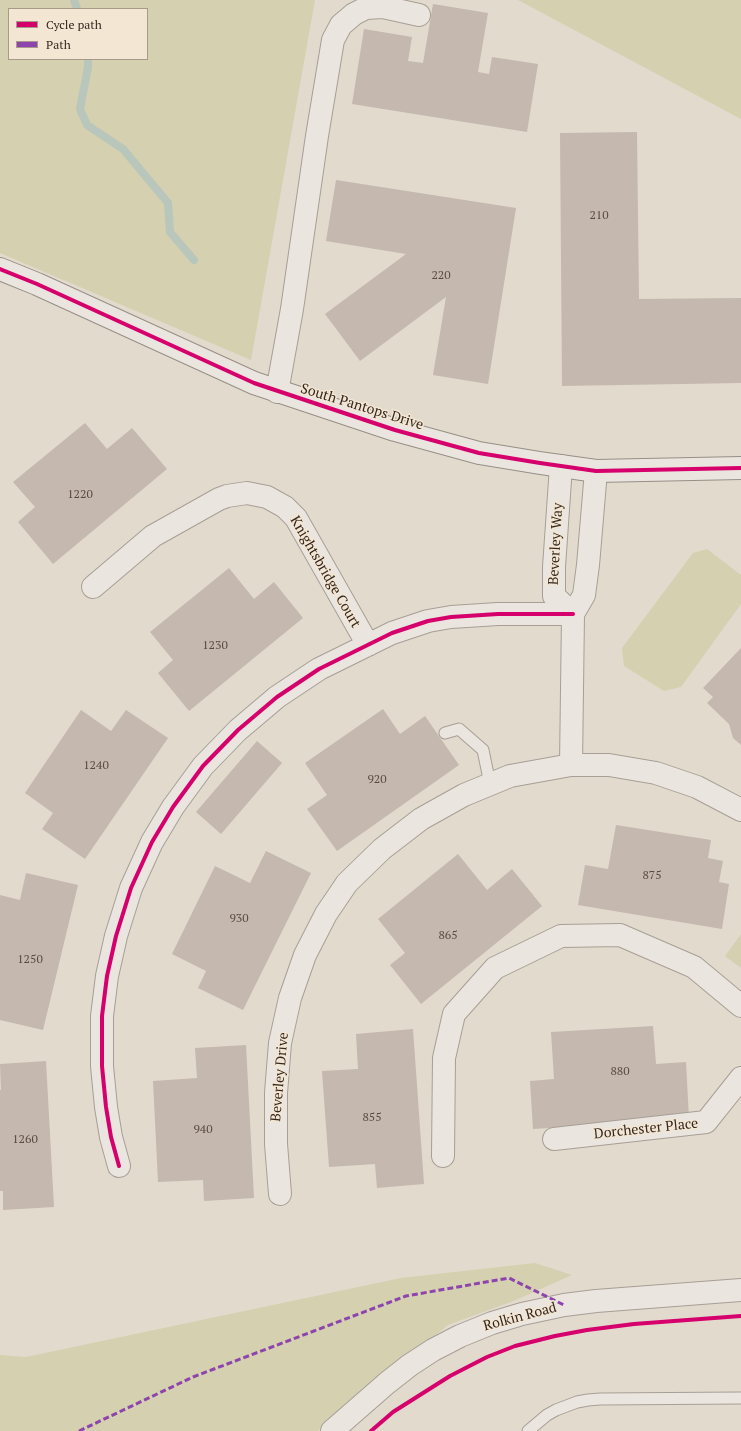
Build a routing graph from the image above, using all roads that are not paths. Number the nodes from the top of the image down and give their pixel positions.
1 (419, 15) dead end
2 (0, 269) edge
3 (278, 392) junction
4 (561, 466) junction
5 (741, 468) edge
6 (596, 471) junction
7 (93, 587) dead end
8 (573, 614) junction
9 (368, 645) junction
10 (445, 733) dead end
11 (571, 766) junction
12 (490, 784) junction
13 (741, 810) edge
14 (741, 1006) edge
15 (741, 1078) edge
16 (554, 1139) dead end
17 (443, 1156) dead end
18 (118, 1166) dead end
19 (280, 1194) dead end
20 (741, 1290) edge
21 (741, 1398) edge
22 (332, 1431) edge
23 (528, 1431) edge

1 - 3 street
2 - 3 street, South Pantops Drive
3 - 4 street, South Pantops Drive
4 - 6 street, South Pantops Drive
4 - 8 street, Beverley Way
5 - 6 street, South Pantops Drive
6 - 8 street
7 - 9 street, Knightsbridge Court
8 - 9 street, Knightsbridge Court
8 - 11 street
9 - 18 street, Knightsbridge Court
10 - 12 lane
11 - 12 street, Beverley Drive
11 - 13 street, Beverley Drive
12 - 19 street, Beverley Drive
14 - 17 street
15 - 16 street, Dorchester Place
20 - 22 street, Rolkin Road
21 - 23 lane

